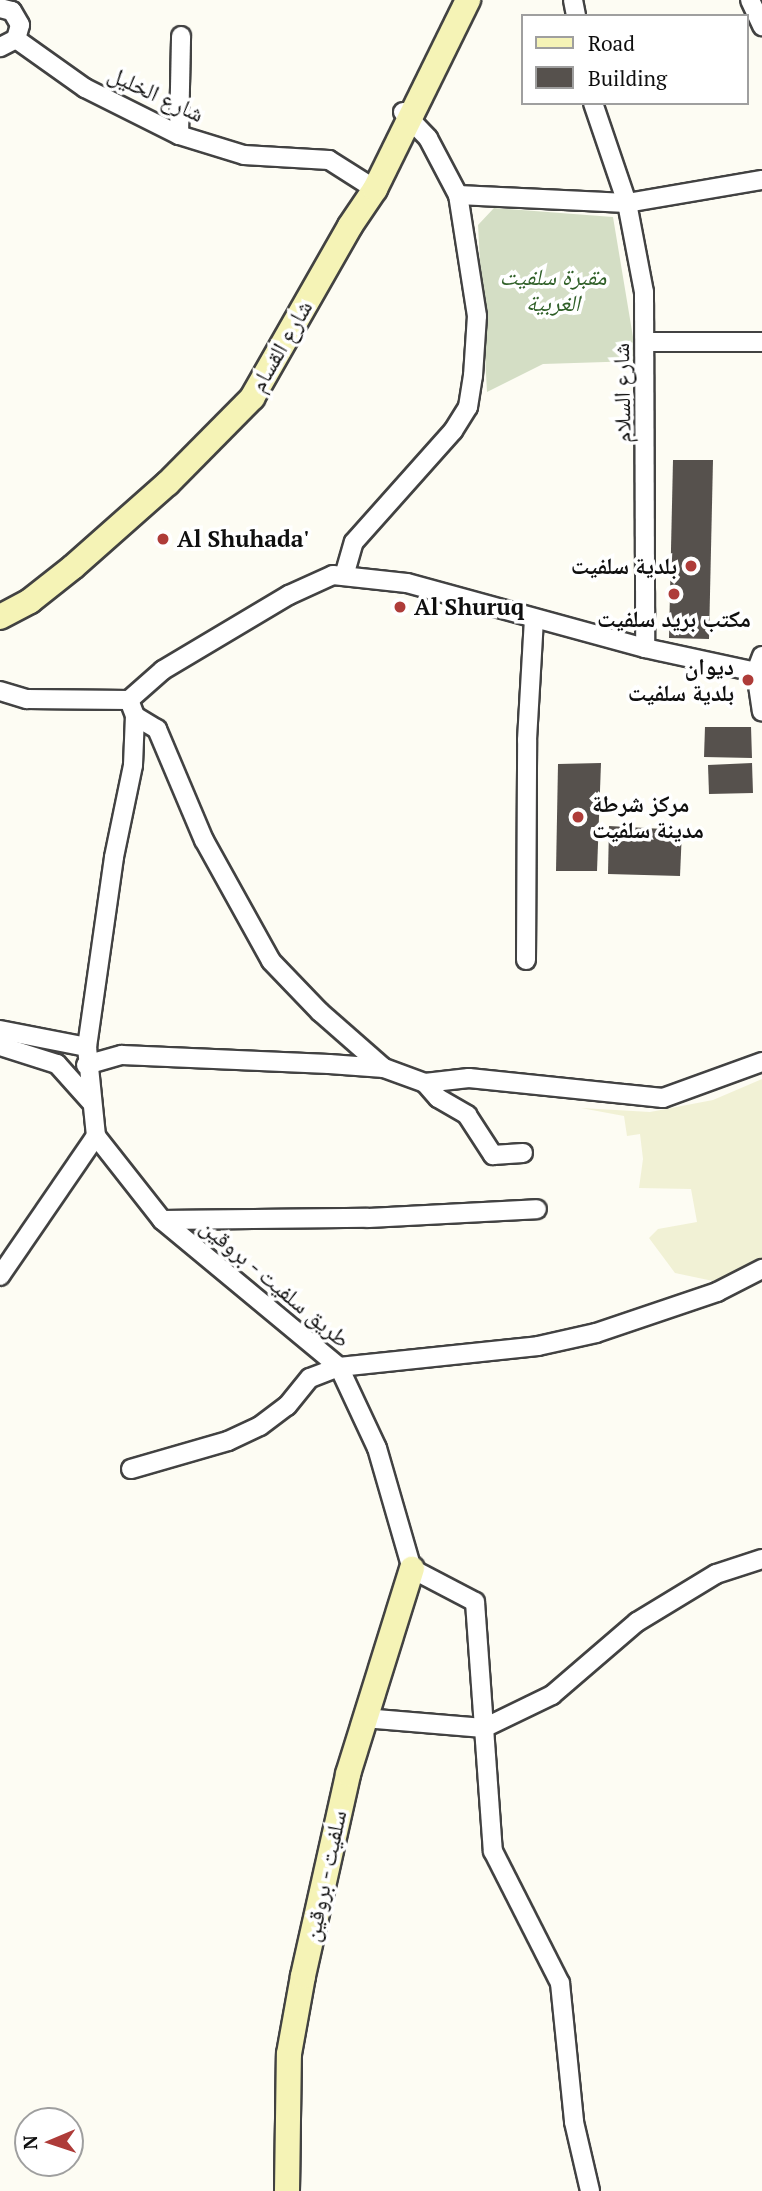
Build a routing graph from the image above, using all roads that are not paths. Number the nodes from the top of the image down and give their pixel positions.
1 (457, 0) edge
2 (468, 0) edge
3 (750, 0) edge
4 (5, 4) edge
5 (762, 26) edge
6 (181, 36) dead end
7 (4, 45) edge
8 (594, 105) edge
9 (407, 116) junction
10 (179, 135) junction
11 (762, 180) edge
12 (367, 184) junction
13 (458, 195) junction
14 (627, 203) junction
15 (646, 342) junction
16 (762, 342) edge
17 (344, 576) junction
18 (0, 606) edge
19 (0, 617) edge
20 (534, 619) junction
21 (645, 648) junction
22 (759, 664) edge
23 (0, 691) edge
24 (132, 708) junction
25 (762, 712) edge
26 (526, 960) dead end
27 (0, 1031) edge
28 (0, 1046) edge
29 (86, 1056) junction
30 (762, 1062) edge
31 (384, 1068) junction
32 (425, 1083) junction
33 (91, 1102) junction
34 (96, 1136) junction
35 (523, 1153) dead end
36 (537, 1209) dead end
37 (162, 1220) junction
38 (762, 1269) edge
39 (0, 1276) edge
40 (339, 1367) junction
41 (131, 1469) dead end
42 (762, 1559) edge
43 (412, 1569) junction
44 (364, 1718) junction
45 (484, 1728) junction
46 (286, 2191) edge
47 (590, 2191) edge

1 - 9 main road, شارع القسام
2 - 9 main road, شارع القسام
3 - 5 street
4 - 7 street
6 - 10 street
7 - 10 street, شارع الخليل
8 - 14 street, شارع السلام
9 - 12 main road, شارع القسام
9 - 13 street
9 - 19 main road, شارع القسام
10 - 12 street, شارع الخليل
11 - 14 street
12 - 18 main road, شارع القسام
13 - 14 street
13 - 17 street
14 - 15 street, شارع السلام
15 - 16 street
15 - 21 street, شارع السلام
17 - 20 street
17 - 24 street
20 - 21 street
20 - 26 street
21 - 22 street
22 - 25 street
23 - 24 street
24 - 29 street
24 - 31 street
27 - 29 street
28 - 33 street
29 - 31 street
29 - 33 street
30 - 32 street
31 - 32 street
32 - 35 street
33 - 34 street
34 - 37 street, طريق سلفيت - بروقين
34 - 39 street
36 - 37 street
37 - 40 street, طريق سلفيت - بروقين
38 - 40 street
40 - 41 street
40 - 43 street, طريق سلفيت - بروقين
42 - 45 street
43 - 44 main road, سلفيت - بروقين
43 - 45 street
44 - 45 street
44 - 46 main road, سلفيت - بروقين
45 - 47 street

